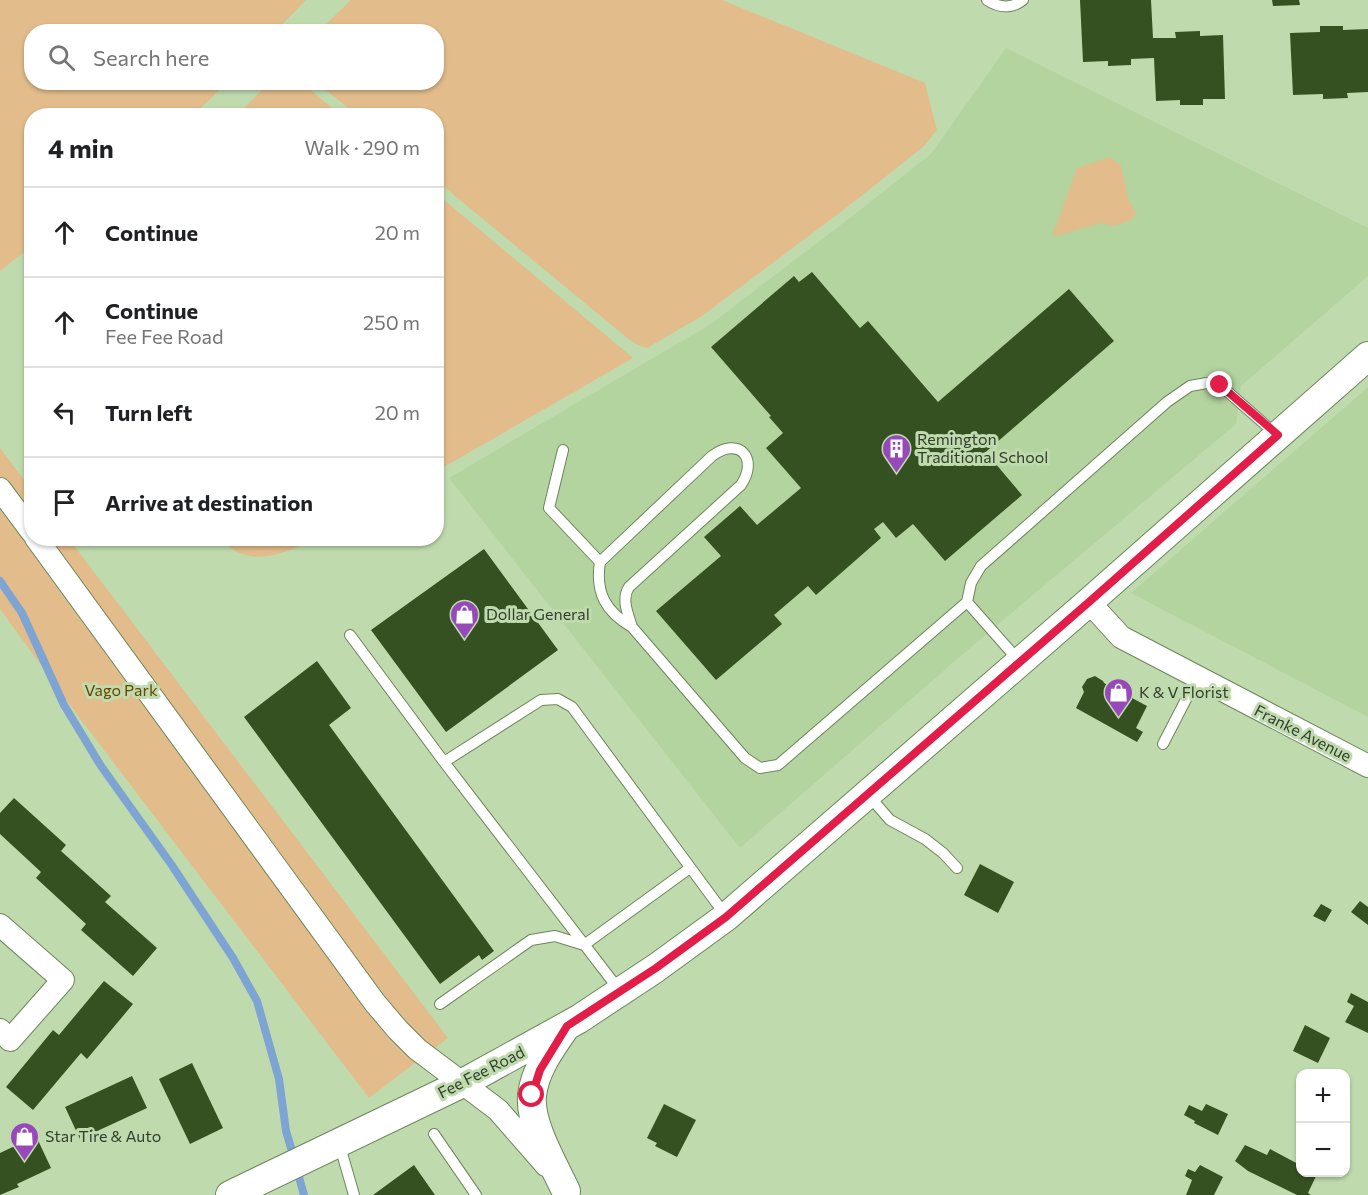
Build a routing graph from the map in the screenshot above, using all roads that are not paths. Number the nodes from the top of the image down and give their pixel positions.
1 (987, 0) edge
2 (1023, 0) edge
3 (1368, 356) edge
4 (1278, 435) junction
5 (563, 450) dead end
6 (0, 489) edge
7 (24, 521) edge
8 (42, 546) edge
9 (600, 562) junction
10 (967, 602) junction
11 (1089, 602) junction
12 (632, 627) junction
13 (350, 635) dead end
14 (1019, 662) junction
15 (1197, 678) junction
16 (1163, 744) dead end
17 (444, 762) junction
18 (1368, 766) edge
19 (867, 794) junction
20 (690, 868) junction
21 (957, 868) dead end
22 (726, 917) junction
23 (0, 925) edge
24 (584, 945) junction
25 (620, 992) junction
26 (440, 1004) dead end
27 (567, 1026) junction
28 (0, 1030) edge
29 (463, 1083) junction
30 (434, 1134) dead end
31 (334, 1145) junction
32 (240, 1190) edge
33 (567, 1193) edge
34 (354, 1195) edge
35 (476, 1195) edge

1 - 2 lane
3 - 4 street, Fee Fee Road
4 - 10 lane
4 - 11 street, Fee Fee Road
5 - 9 lane
6 - 7 street
8 - 29 street
9 - 12 lane
9 - 12 lane
10 - 12 lane
10 - 14 lane
11 - 14 street, Fee Fee Road
11 - 15 street, Franke Avenue
13 - 17 lane
14 - 19 street, Fee Fee Road
15 - 16 lane
15 - 18 street, Franke Avenue
17 - 20 lane
17 - 24 lane
19 - 21 lane
19 - 22 street, Fee Fee Road
20 - 22 lane
20 - 24 lane
22 - 25 street, Fee Fee Road
23 - 28 street
24 - 25 lane
24 - 26 lane
25 - 27 street, Fee Fee Road
27 - 29 street, Fee Fee Road
27 - 33 street
29 - 31 street, Fee Fee Road
29 - 33 street
30 - 35 lane
31 - 32 street, Fee Fee Road
31 - 34 lane

